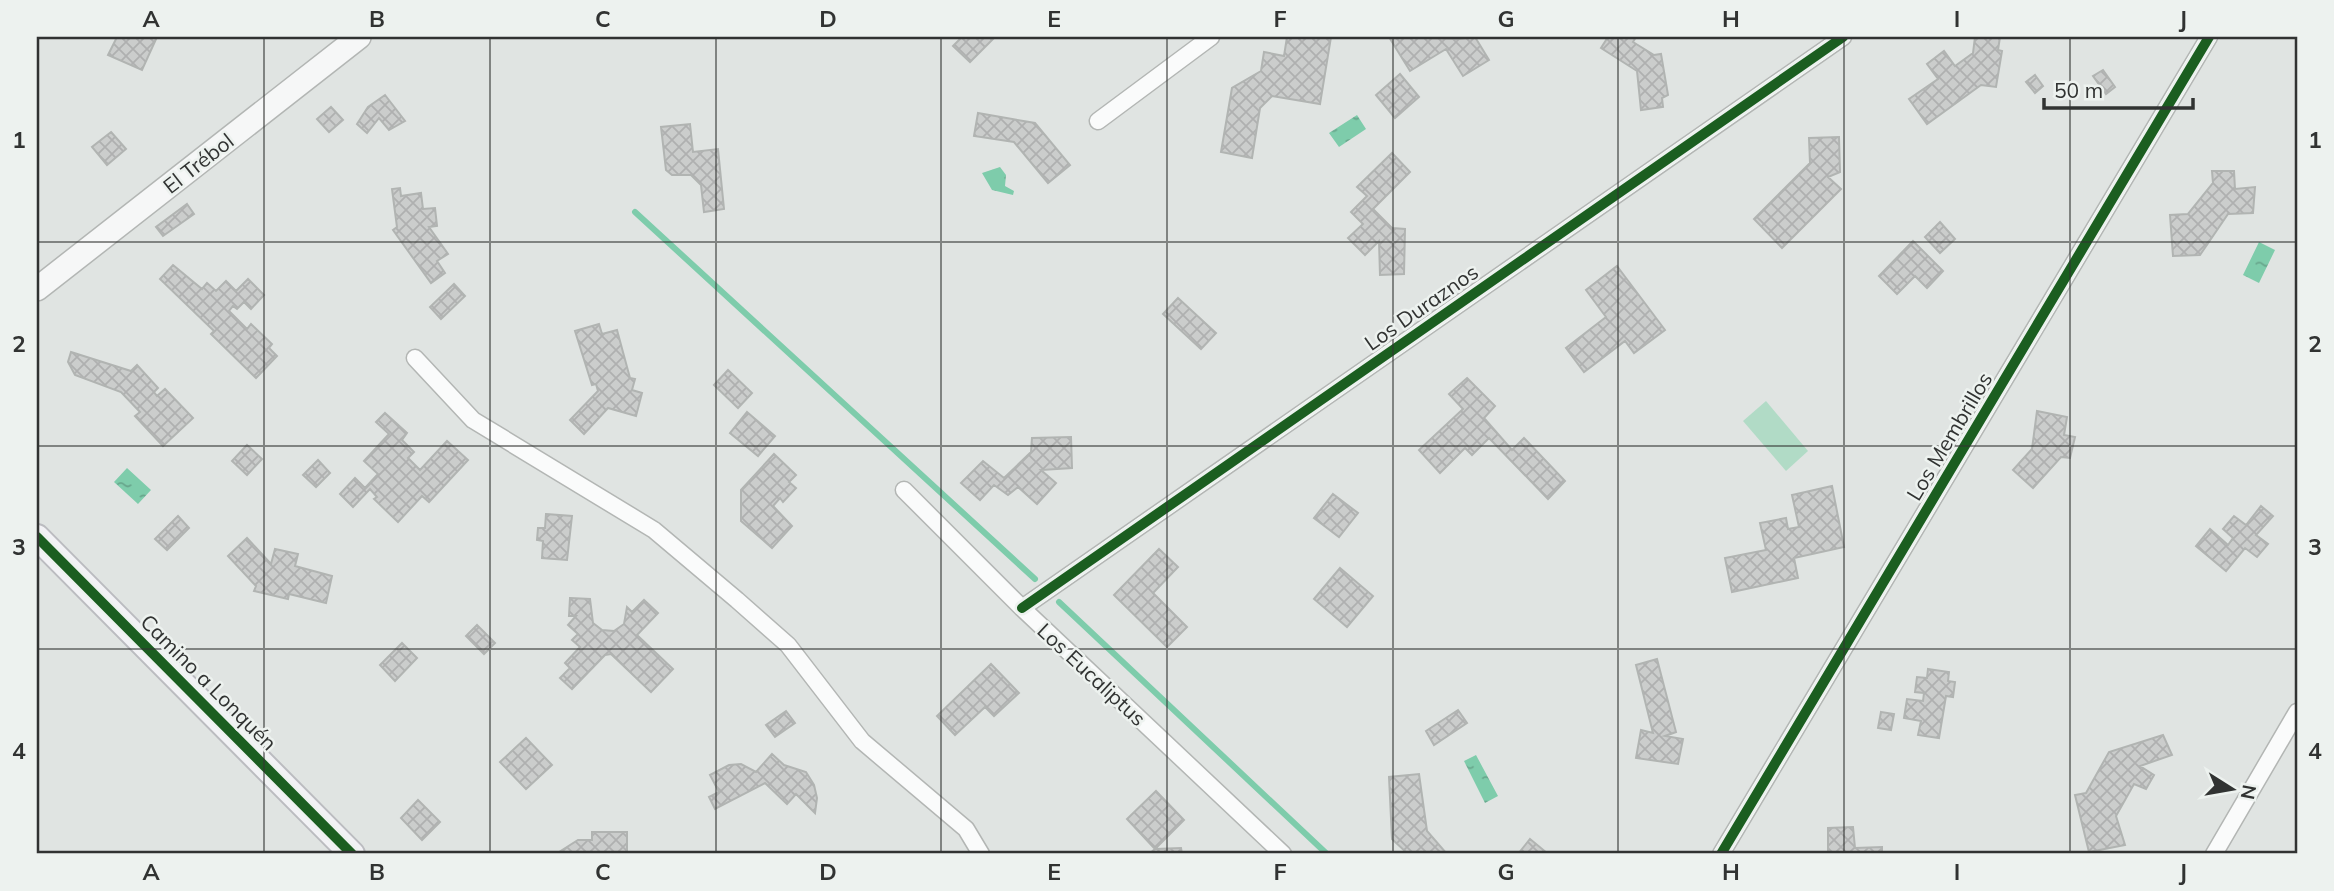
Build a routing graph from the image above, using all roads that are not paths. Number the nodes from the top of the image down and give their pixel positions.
1 (359, 37) edge
2 (1211, 37) edge
3 (1843, 37) edge
4 (2209, 37) edge
5 (1098, 121) dead end
6 (37, 289) edge
7 (415, 358) dead end
8 (904, 491) dead end
9 (37, 537) edge
10 (1022, 608) junction
11 (2297, 712) edge
12 (352, 854) edge
13 (981, 854) edge
14 (1283, 854) edge
15 (1721, 854) edge
16 (2214, 854) edge

1 - 6 main road, El Trébol
2 - 5 street
3 - 10 street, Los Duraznos
4 - 15 street, Los Membrillos
7 - 13 street
8 - 10 street, Los Eucaliptus
9 - 12 main road, Camino a Lonquén
10 - 14 street, Los Eucaliptus
11 - 16 street

